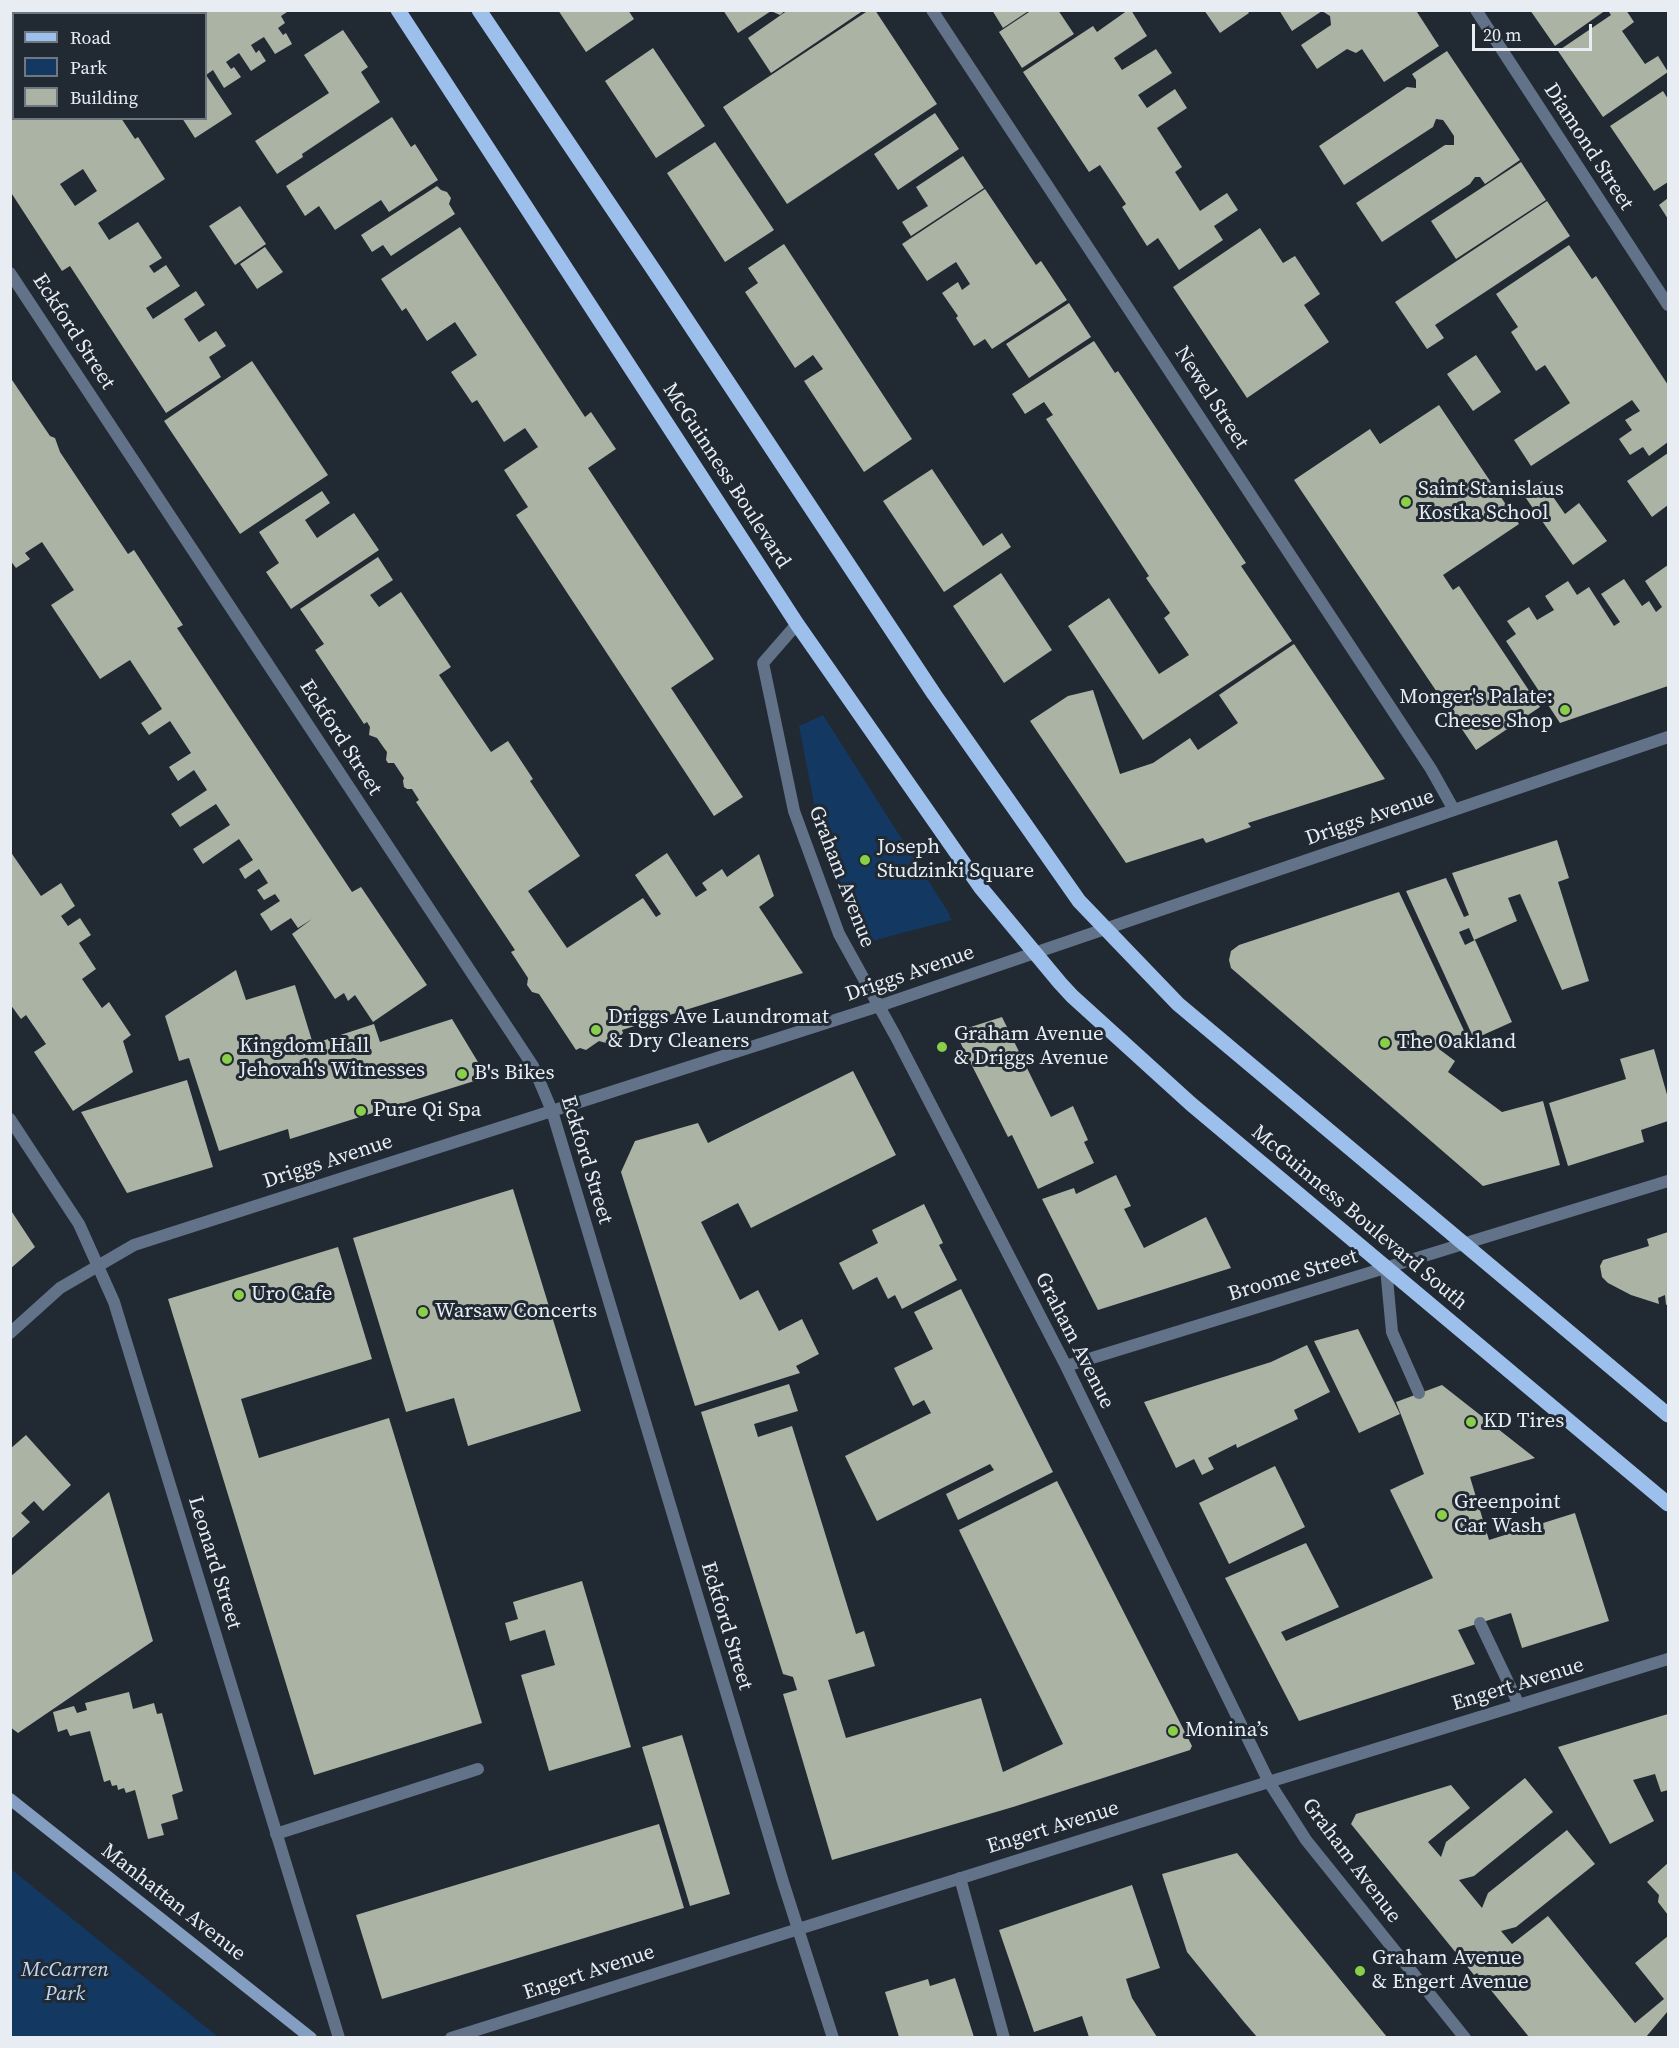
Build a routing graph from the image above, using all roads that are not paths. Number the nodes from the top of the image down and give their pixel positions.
1 (398, 10) edge
2 (479, 10) edge
3 (932, 10) edge
4 (1476, 10) edge
5 (10, 273) edge
6 (1668, 305) edge
7 (797, 624) junction
8 (1668, 737) edge
9 (1454, 810) junction
10 (1105, 928) junction
11 (1035, 952) junction
12 (879, 1006) junction
13 (552, 1111) junction
14 (10, 1119) edge
15 (1668, 1181) edge
16 (1463, 1244) junction
17 (98, 1266) junction
18 (1386, 1268) junction
19 (10, 1333) edge
20 (1066, 1366) junction
21 (1419, 1393) dead end
22 (1668, 1415) edge
23 (1668, 1504) edge
24 (1480, 1623) dead end
25 (1668, 1659) edge
26 (1519, 1705) junction
27 (478, 1769) dead end
28 (1269, 1782) junction
29 (10, 1799) edge
30 (276, 1834) junction
31 (960, 1878) junction
32 (798, 1929) junction
33 (311, 2037) edge
34 (339, 2037) edge
35 (451, 2037) edge
36 (833, 2037) edge
37 (1004, 2037) edge
38 (1465, 2037) edge

1 - 7 main road, McGuinness Boulevard
2 - 10 main road
3 - 9 street, Newel Street
4 - 6 street, Diamond Street
5 - 13 street, Eckford Street
7 - 11 main road, McGuinness Boulevard
7 - 12 street, Graham Avenue
8 - 9 street, Driggs Avenue
9 - 10 street, Driggs Avenue
10 - 11 street, Driggs Avenue
10 - 16 main road
11 - 12 street, Driggs Avenue
11 - 18 main road, McGuinness Boulevard South
12 - 13 street, Driggs Avenue
12 - 20 street, Graham Avenue
13 - 17 street, Driggs Avenue
13 - 32 street, Eckford Street
14 - 17 street, Leonard Street
15 - 16 street, Broome Street
16 - 18 street, Broome Street
16 - 22 main road
17 - 19 street, Driggs Avenue
17 - 30 street, Leonard Street
18 - 20 street, Broome Street
18 - 21 street
18 - 23 main road, McGuinness Boulevard South
20 - 28 street, Graham Avenue
24 - 26 street
25 - 26 street, Engert Avenue
26 - 28 street, Engert Avenue
27 - 30 street
28 - 31 street, Engert Avenue
28 - 38 street, Graham Avenue
29 - 33 street, Manhattan Avenue
30 - 34 street, Leonard Street
31 - 32 street, Engert Avenue
31 - 37 street
32 - 35 street, Engert Avenue
32 - 36 street, Eckford Street

